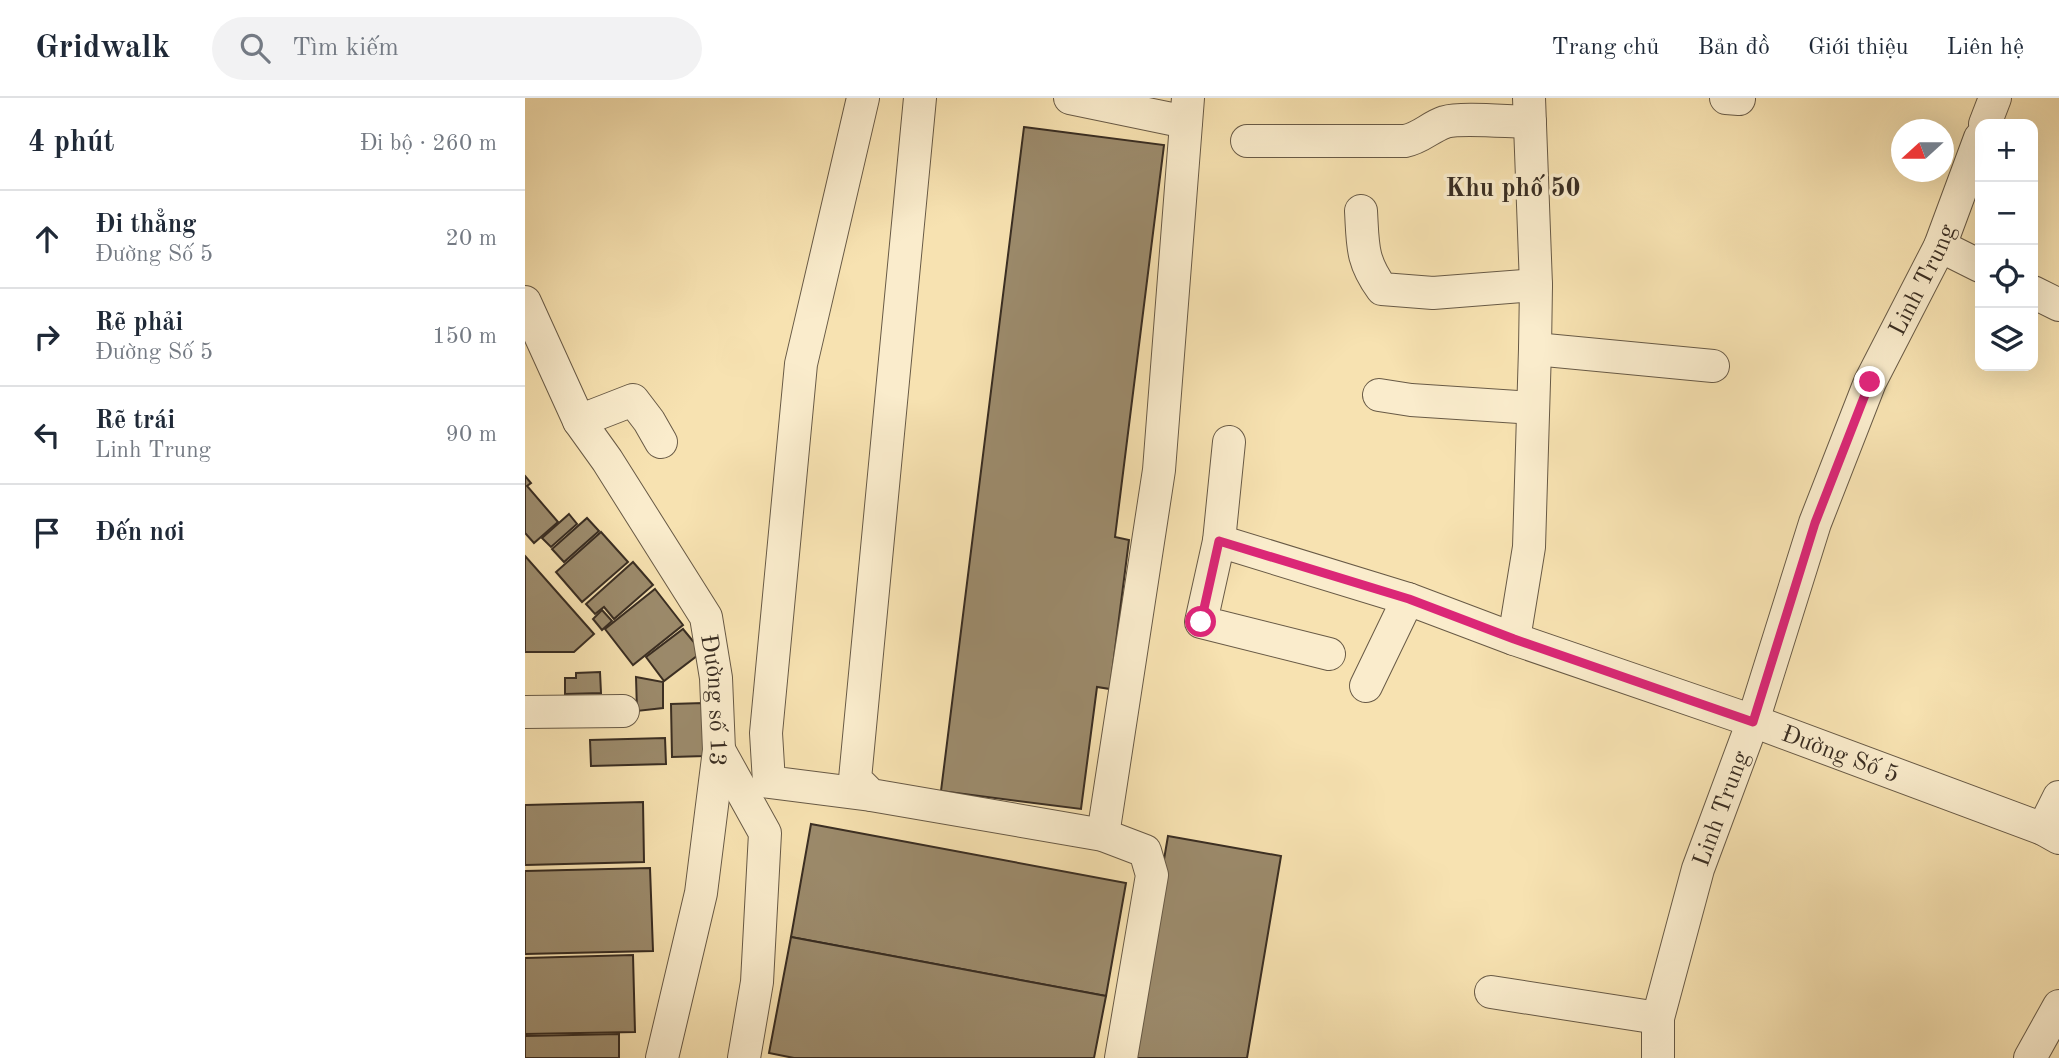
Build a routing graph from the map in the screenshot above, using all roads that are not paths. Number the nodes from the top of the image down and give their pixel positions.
1 (863, 98) edge
2 (920, 98) edge
3 (1070, 98) edge
4 (1726, 98) edge
5 (1995, 98) edge
6 (1739, 99) edge
7 (1187, 110) edge
8 (1530, 110) edge
9 (1987, 119) edge
10 (1247, 141) dead end
11 (1975, 152) edge
12 (1361, 211) dead end
13 (1940, 246) junction
14 (1975, 264) edge
15 (1536, 285) junction
16 (2038, 294) edge
17 (525, 302) edge
18 (2059, 305) edge
19 (1535, 349) junction
20 (1713, 366) dead end
21 (1379, 394) dead end
22 (1533, 408) junction
23 (579, 421) junction
24 (661, 442) dead end
25 (1229, 442) dead end
26 (1219, 541) junction
27 (1409, 599) junction
28 (1514, 639) junction
29 (1329, 654) dead end
30 (1366, 686) dead end
31 (623, 711) dead end
32 (525, 712) edge
33 (1753, 722) junction
34 (719, 750) junction
35 (871, 795) junction
36 (2059, 797) edge
37 (2051, 834) edge
38 (1103, 835) junction
39 (1491, 992) dead end
40 (2059, 1006) edge
41 (1658, 1018) junction
42 (662, 1058) edge
43 (744, 1058) edge
44 (1121, 1058) edge
45 (1658, 1058) edge
46 (2030, 1058) edge

1 - 35 street
2 - 35 street
3 - 7 street
4 - 6 street
5 - 9 street
7 - 38 street
8 - 10 street
8 - 15 street
11 - 13 street, Linh Trung
12 - 15 street
13 - 14 street
13 - 33 street, Linh Trung
15 - 19 street
16 - 18 street
17 - 23 street, Đường số 13
19 - 20 street
19 - 22 street
21 - 22 street
22 - 28 street
23 - 24 street
23 - 34 street, Đường số 13
25 - 26 street
26 - 27 street, Đường Số 5
26 - 29 street
27 - 28 street, Đường Số 5
27 - 30 street
28 - 33 street, Đường Số 5
31 - 32 street
33 - 37 street, Đường Số 5
33 - 41 street, Linh Trung
34 - 42 street, Đường số 13
34 - 43 street
35 - 38 street
36 - 37 street
38 - 44 street
39 - 41 street
40 - 46 street
41 - 45 street, Linh Trung

